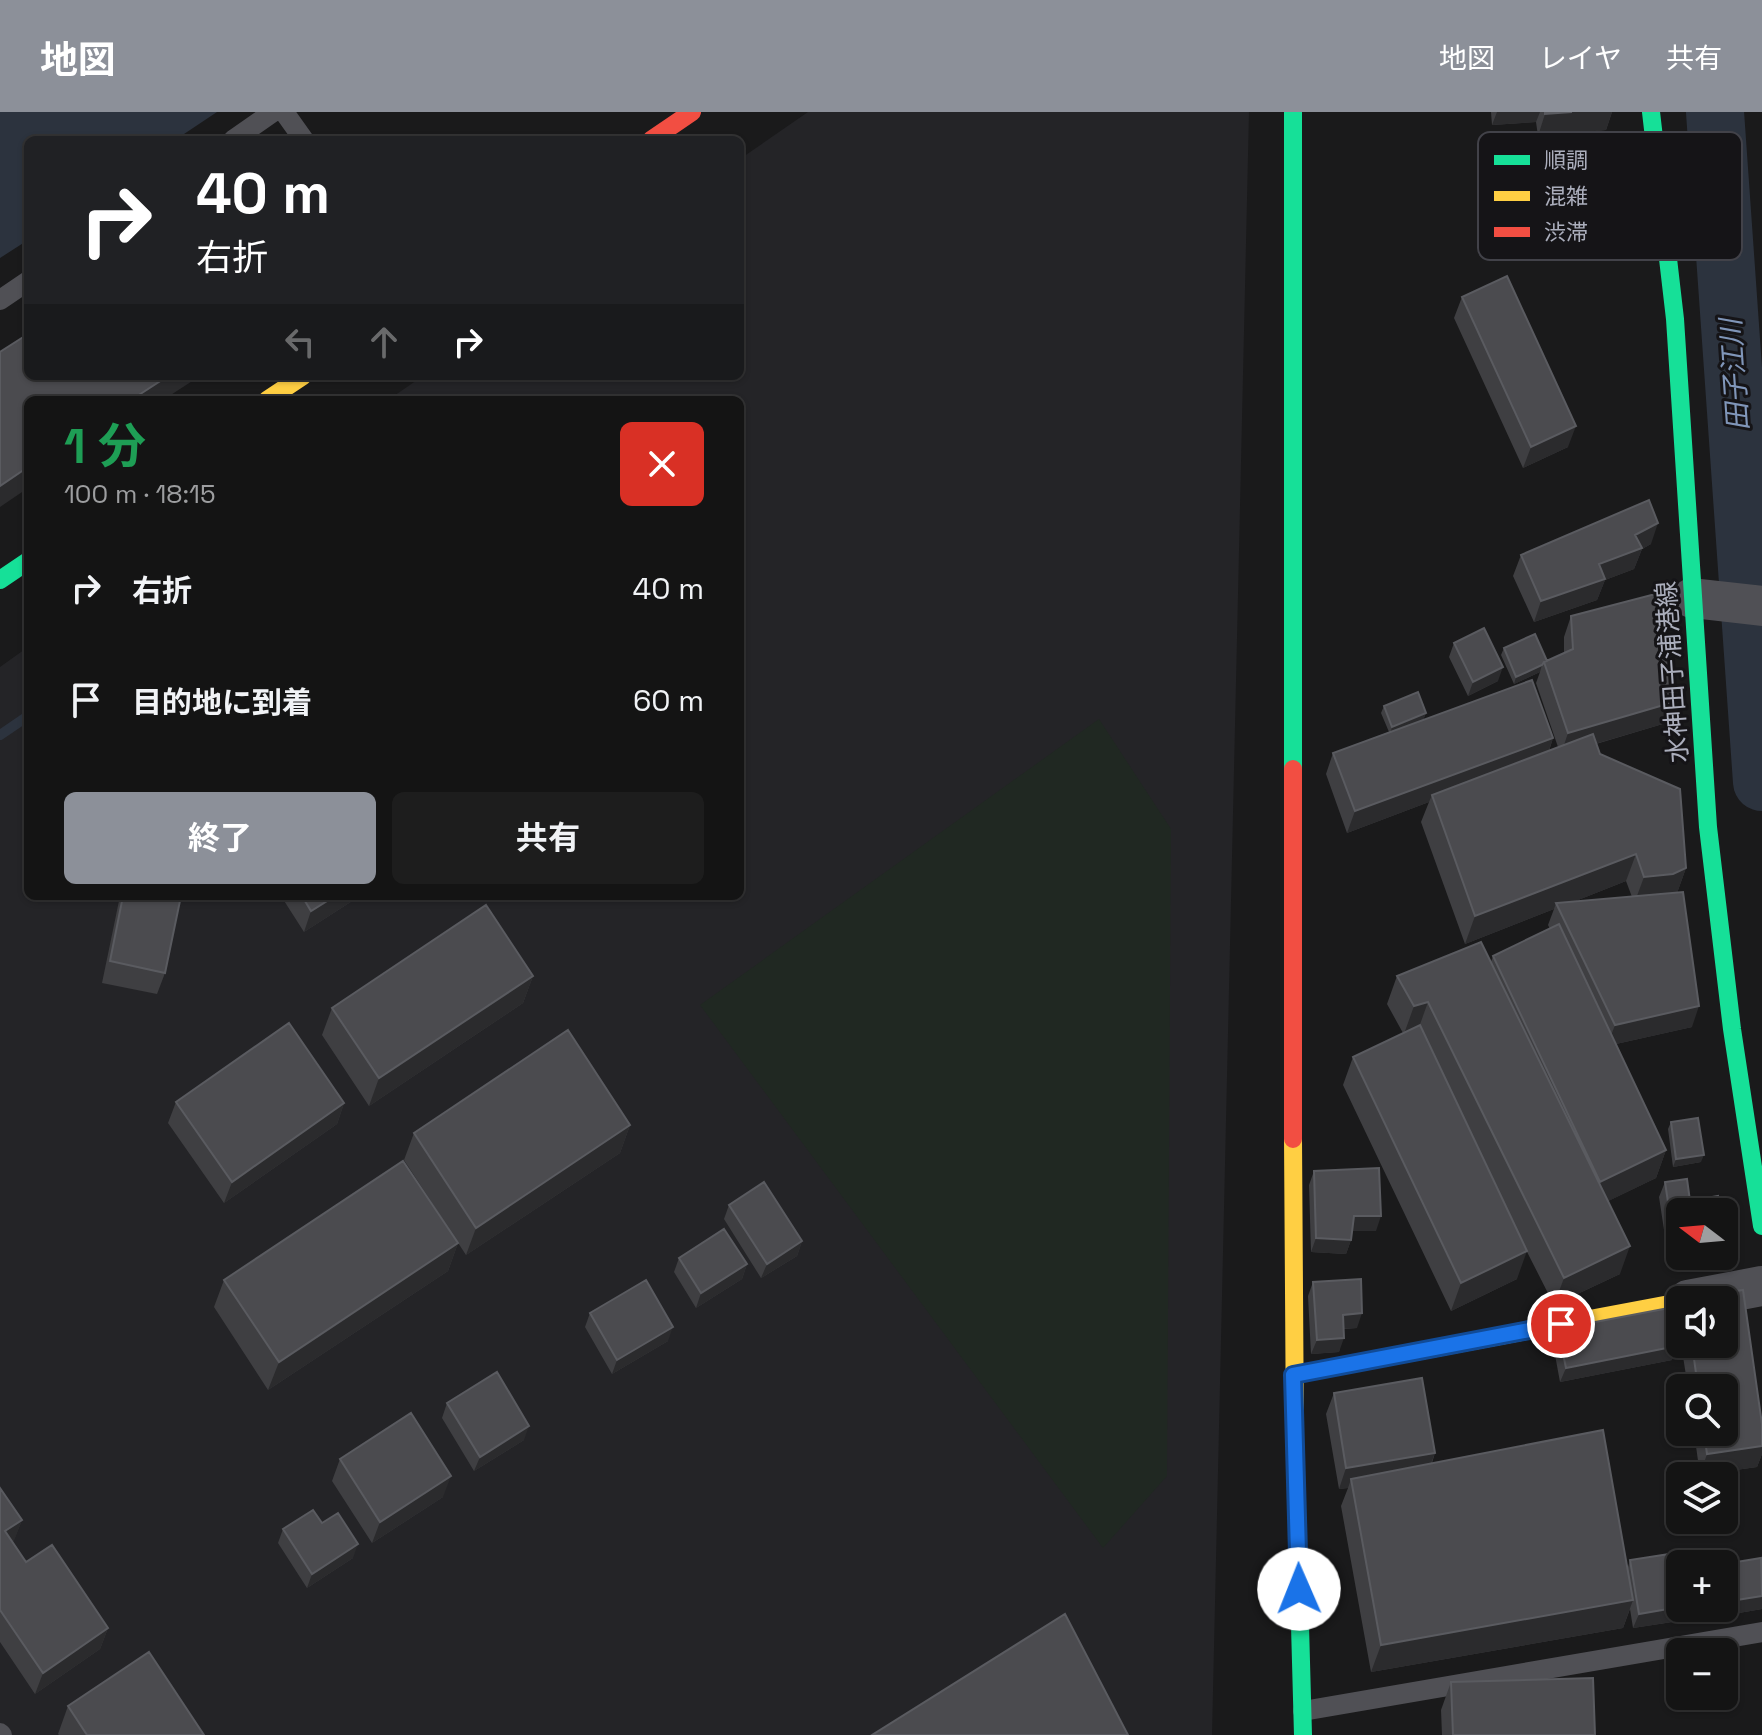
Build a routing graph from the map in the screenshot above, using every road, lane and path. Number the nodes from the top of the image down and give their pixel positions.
1 (273, 112) edge
2 (284, 112) edge
3 (692, 112) edge
4 (1293, 112) edge
5 (1651, 112) edge
6 (1653, 132) edge
7 (239, 136) edge
8 (301, 136) edge
9 (657, 136) edge
10 (1668, 260) edge
11 (24, 284) edge
12 (0, 300) edge
13 (297, 380) edge
14 (273, 396) edge
15 (24, 564) edge
16 (0, 580) edge
17 (1707, 601) junction
18 (1762, 606) edge
19 (1762, 1226) edge
20 (1762, 1286) edge
21 (1738, 1291) edge
22 (1666, 1305) edge
23 (1293, 1375) junction
24 (1762, 1632) edge
25 (1303, 1711) junction
26 (1303, 1735) edge

1 - 7 lane
2 - 8 lane
3 - 9 street
4 - 23 street
5 - 6 street, 水神田子浦港線
10 - 17 street, 水神田子浦港線
11 - 12 lane
13 - 14 street
15 - 16 street
17 - 18 street
17 - 19 street, 水神田子浦港線
20 - 21 street
22 - 23 street
23 - 25 street
24 - 25 lane
25 - 26 street

